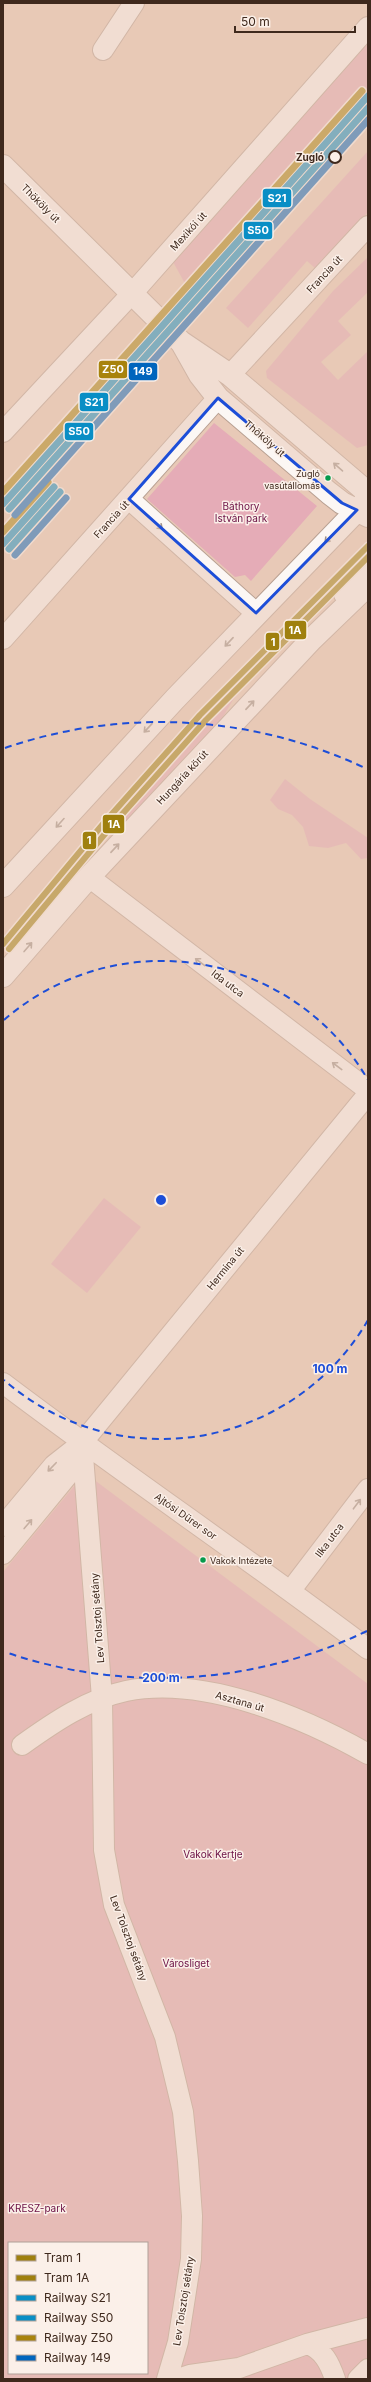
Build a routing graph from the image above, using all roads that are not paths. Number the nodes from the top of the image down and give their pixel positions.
1 (134, 3) edge
2 (368, 27) edge
3 (103, 50) dead end
4 (3, 166) edge
5 (368, 226) edge
6 (132, 294) junction
7 (181, 342) junction
8 (230, 375) junction
9 (218, 398) junction
10 (3, 432) edge
11 (129, 499) junction
12 (365, 505) edge
13 (368, 563) edge
14 (368, 585) edge
15 (256, 614) junction
16 (3, 639) edge
17 (312, 639) junction
18 (89, 877) junction
19 (3, 886) edge
20 (3, 976) edge
21 (368, 1090) edge
22 (368, 1094) edge
23 (3, 1383) edge
24 (82, 1442) junction
25 (368, 1489) edge
26 (3, 1526) edge
27 (3, 1554) edge
28 (291, 1590) junction
29 (368, 1649) edge
30 (102, 1698) junction
31 (22, 1745) dead end
32 (368, 1754) edge
33 (368, 2328) edge
34 (178, 2342) junction
35 (307, 2344) junction
36 (368, 2369) edge
37 (206, 2373) junction
38 (167, 2379) edge
39 (178, 2379) edge
40 (335, 2379) edge
41 (358, 2379) edge

1 - 3 street
2 - 6 street, Mexikói út
4 - 6 main road, Thököly út
5 - 8 street, Francia út
6 - 7 main road, Thököly út
6 - 10 street, Mexikói út
7 - 8 main road, Thököly út
7 - 9 main road, Thököly út
12 -> 8 main road, Thököly út
9 - 11 street, Francia út
9 - 12 main road, Thököly út
11 -> 15 street
11 - 16 street, Francia út
12 -> 15 main road
13 - 17 main road
14 - 17 main road, Hungária körút
15 -> 19 main road
18 -> 17 main road, Hungária körút
20 -> 18 main road, Hungária körút
21 -> 18 street, Ida utca
22 - 24 street, Hermina út
23 - 24 street, Ajtósi Dürer sor
24 -> 26 street, Hermina út
27 -> 24 street, Hermina út
24 - 28 street, Ajtósi Dürer sor
24 - 30 street, Lev Tolsztoj sétány
28 -> 25 street, Ilka utca
28 - 29 street, Ajtósi Dürer sor
30 - 31 street, Asztana út
30 - 32 street, Asztana út
30 - 34 street, Lev Tolsztoj sétány
33 - 35 street
34 - 37 street
34 - 38 street, Lev Tolsztoj sétány
35 - 37 street
35 - 40 street
36 - 41 street
37 - 39 street

